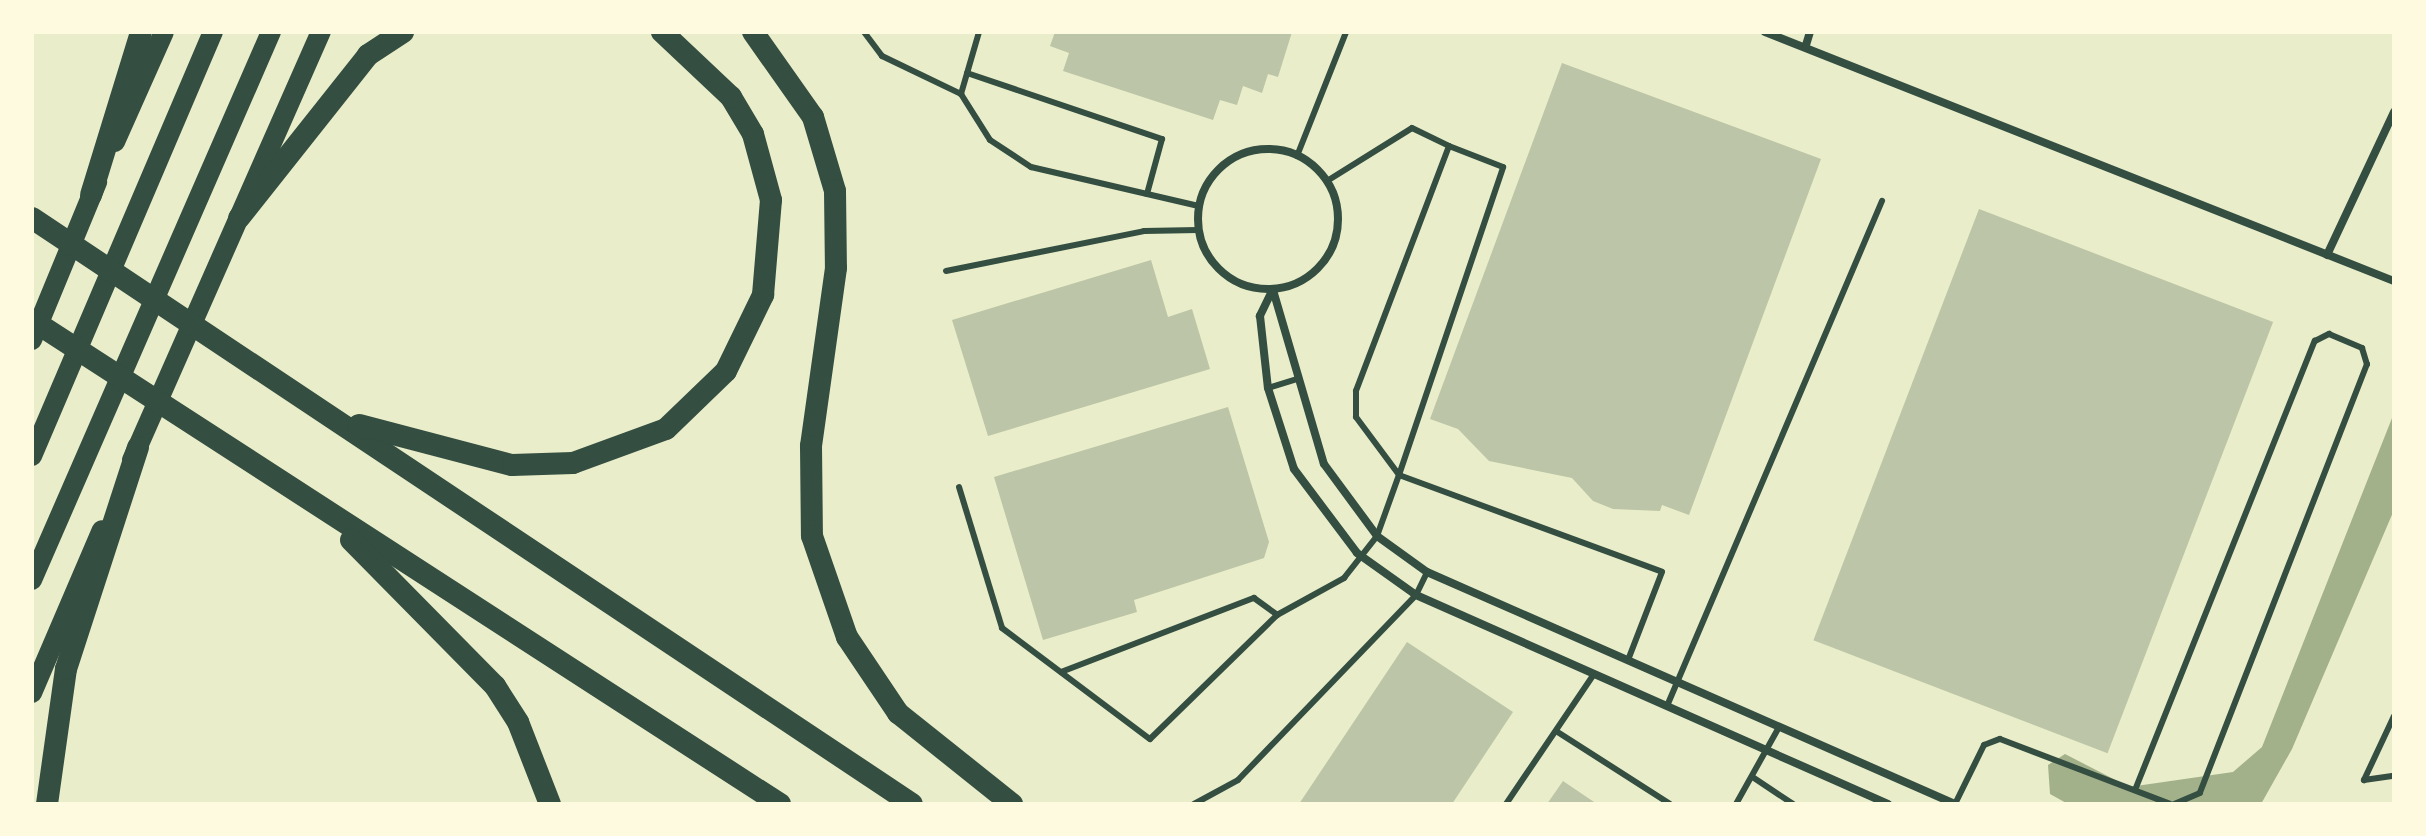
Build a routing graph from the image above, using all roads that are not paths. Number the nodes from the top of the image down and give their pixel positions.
1 (141, 32) edge
2 (164, 32) edge
3 (213, 32) edge
4 (271, 32) edge
5 (321, 32) edge
6 (403, 32) edge
7 (662, 32) edge
8 (753, 32) edge
9 (864, 32) edge
10 (979, 32) edge
11 (1346, 32) edge
12 (1765, 32) edge
13 (1810, 32) edge
14 (1806, 45) junction
15 (967, 73) junction
16 (961, 94) junction
17 (2394, 112) edge
18 (1449, 146) junction
19 (1297, 156) junction
20 (1327, 181) junction
21 (1147, 194) junction
22 (91, 195) junction
23 (1882, 201) dead end
24 (1198, 206) junction
25 (32, 218) edge
26 (239, 218) junction
27 (1198, 230) junction
28 (2327, 255) junction
29 (946, 271) dead end
30 (2394, 281) edge
31 (1273, 290) junction
32 (32, 320) edge
33 (32, 340) edge
34 (1297, 379) junction
35 (1268, 388) junction
36 (336, 418) junction
37 (138, 447) junction
38 (32, 456) edge
39 (1399, 475) junction
40 (959, 487) dead end
41 (306, 498) junction
42 (1377, 536) junction
43 (1357, 553) junction
44 (1427, 572) junction
45 (32, 580) edge
46 (1416, 595) junction
47 (1277, 615) junction
48 (1628, 660) junction
49 (1061, 672) junction
50 (1594, 674) junction
51 (1679, 682) junction
52 (32, 693) edge
53 (1667, 706) junction
54 (2394, 716) edge
55 (1779, 727) junction
56 (1556, 731) junction
57 (1770, 753) junction
58 (2394, 776) edge
59 (1754, 778) junction
60 (2135, 790) junction
61 (47, 804) edge
62 (550, 804) edge
63 (780, 804) edge
64 (912, 804) edge
65 (1012, 804) edge
66 (1194, 804) edge
67 (1506, 804) edge
68 (1670, 804) edge
69 (1736, 804) edge
70 (1793, 804) edge
71 (1888, 804) edge
72 (1955, 804) edge
73 (2172, 804) edge

1 - 22 highway
2 - 22 highway
3 - 38 highway
4 - 45 highway
5 - 26 highway
6 - 26 highway
7 - 36 highway
8 - 65 highway
9 - 16 lane
10 - 15 lane
11 - 19 lane
12 - 14 street
13 - 14 street
14 - 28 street
15 - 16 lane
15 - 21 lane
16 - 21 lane
17 - 28 street
18 - 20 lane
18 - 39 lane
18 - 39 lane
19 - 20 street
19 - 24 street
20 - 31 street
21 - 24 lane
22 - 33 highway
23 - 51 lane
24 - 27 street
25 - 36 highway
26 - 37 highway
27 - 29 lane
27 - 31 street
28 - 30 street
31 - 34 street
31 - 35 street
32 - 41 highway
34 - 35 lane
34 - 42 street
35 - 43 street
36 - 64 highway
37 - 52 highway
37 - 61 highway
39 - 42 lane
39 - 48 lane
40 - 49 lane
41 - 62 highway
41 - 63 highway
42 - 43 lane
42 - 44 street
43 - 46 street
43 - 47 lane
44 - 46 lane
44 - 48 street
46 - 50 street
46 - 66 lane
47 - 49 lane
47 - 49 lane
48 - 51 street
50 - 53 street
50 - 56 lane
51 - 53 lane
51 - 55 street
53 - 57 street
54 - 58 lane
55 - 57 lane
55 - 72 street
56 - 67 lane
56 - 68 lane
57 - 59 lane
57 - 71 street
59 - 69 lane
59 - 70 lane
60 - 72 lane
60 - 73 lane
60 - 73 lane

